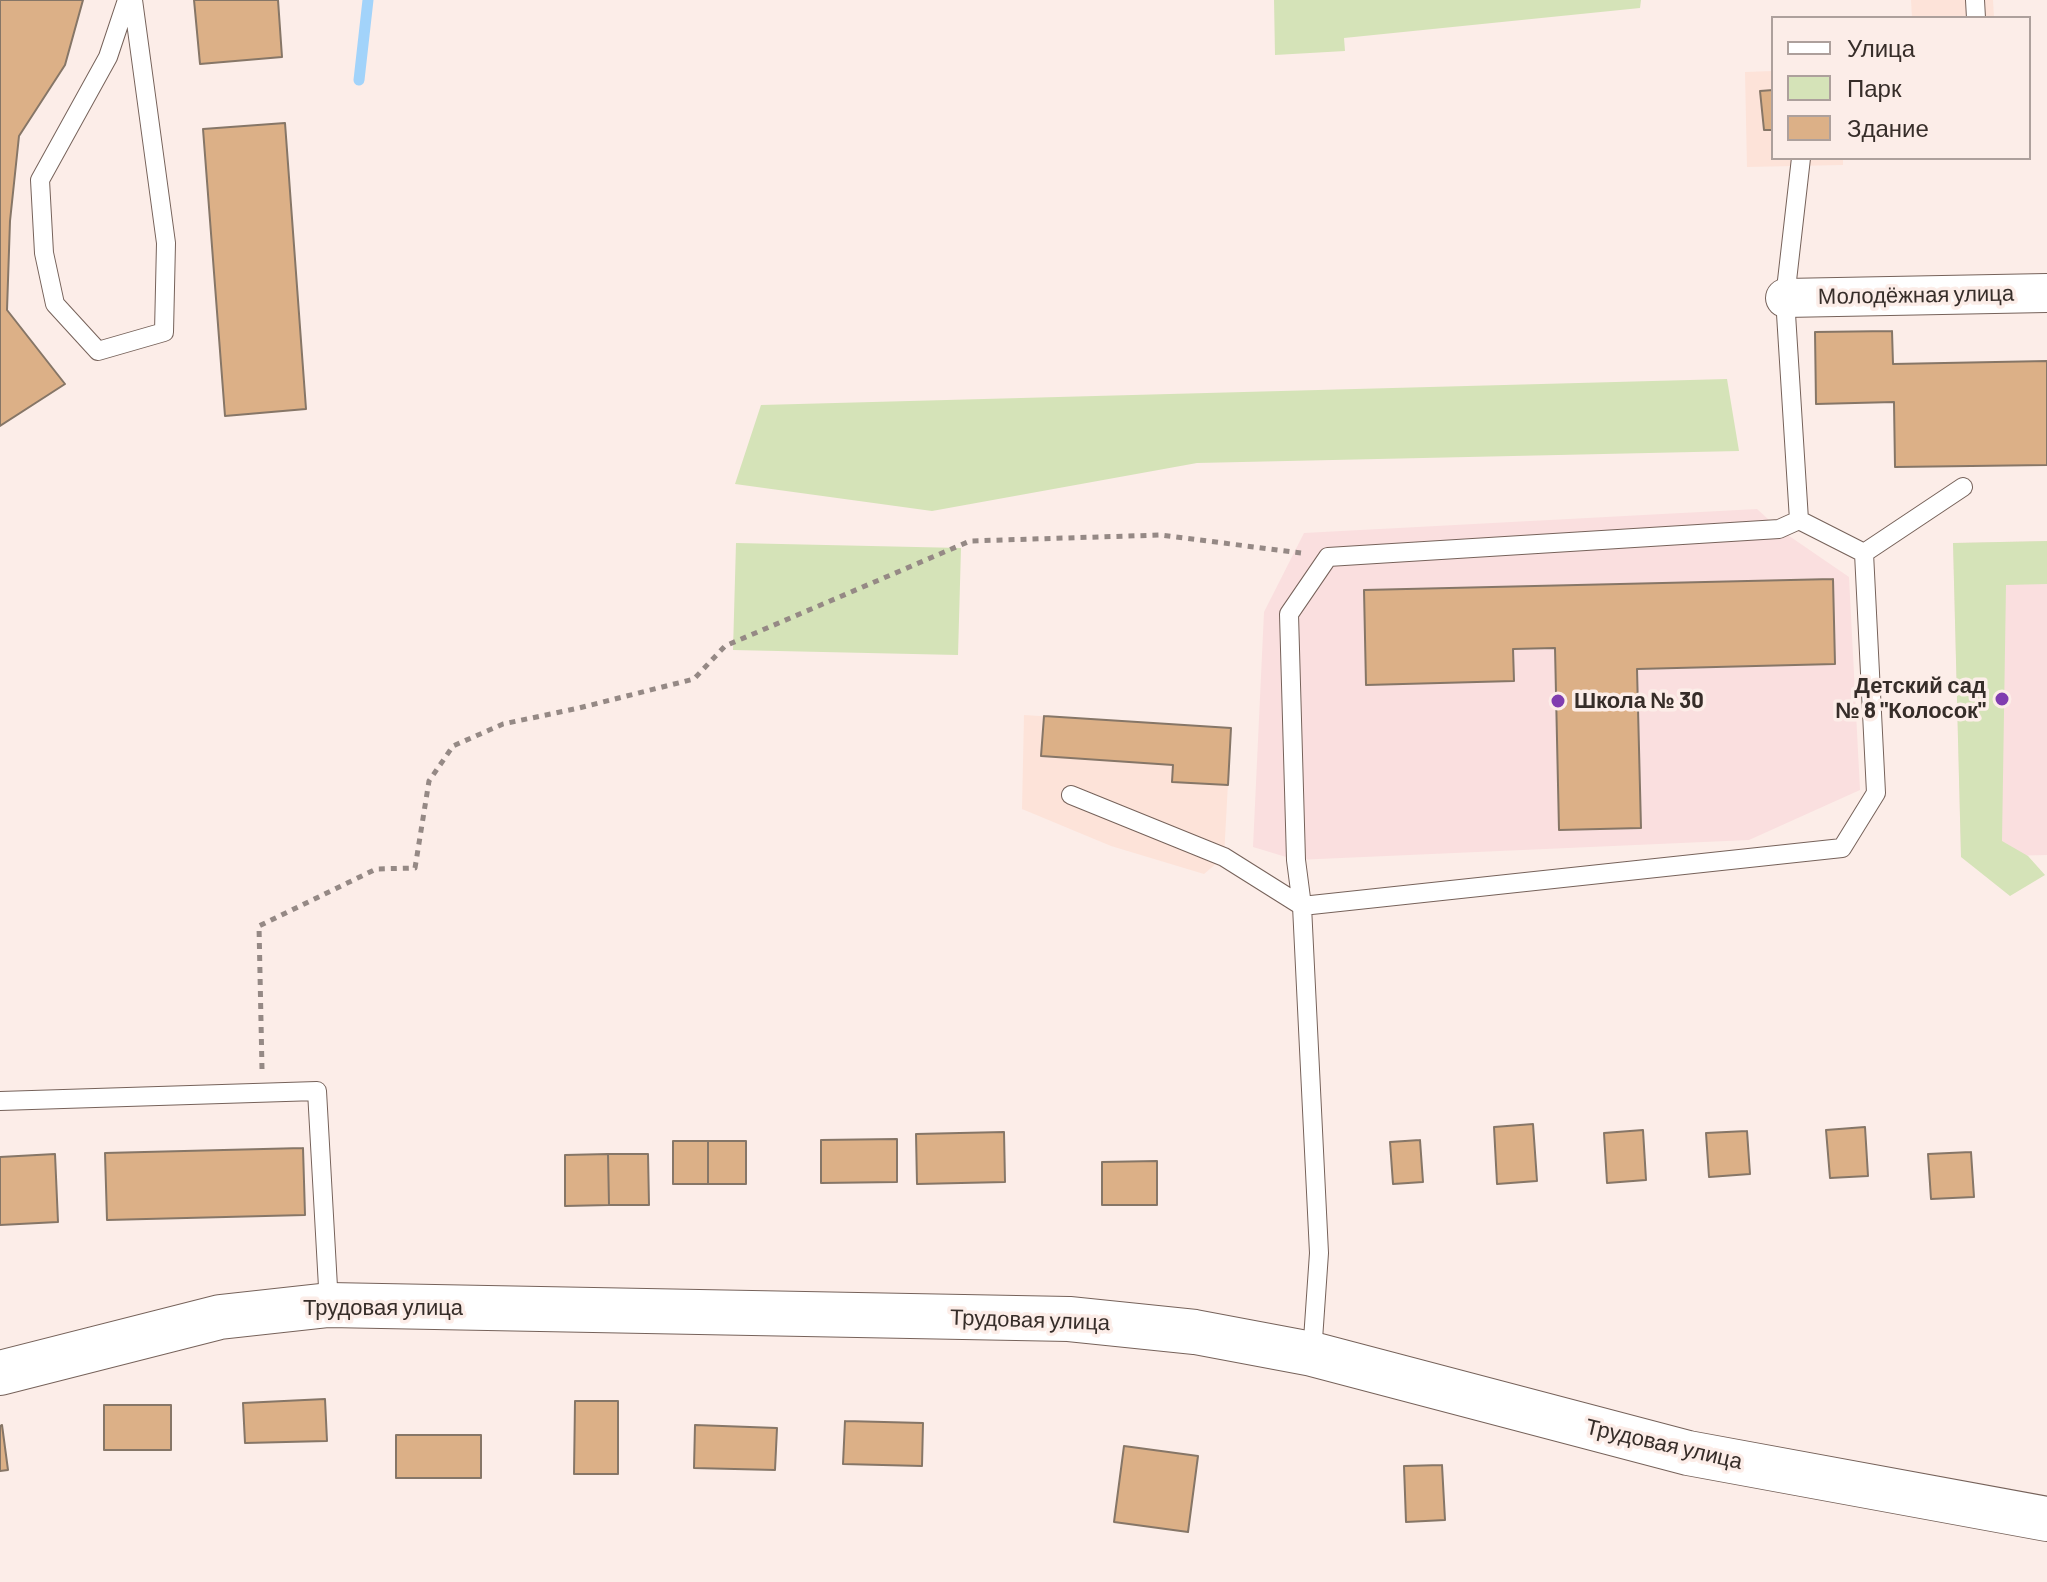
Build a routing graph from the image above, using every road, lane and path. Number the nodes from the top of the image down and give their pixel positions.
1 (130, 0) edge
2 (1801, 160) edge
3 (2047, 293) edge
4 (1785, 298) junction
5 (1963, 487) dead end
6 (1799, 520) junction
7 (1864, 553) junction
8 (1328, 557) junction
9 (1071, 795) dead end
10 (1302, 906) junction
11 (263, 1094) junction
12 (0, 1101) edge
13 (329, 1305) junction
14 (1312, 1354) junction
15 (0, 1373) edge
16 (2047, 1519) edge

1 - 1 lane
2 - 4 lane
3 - 4 street, Молодёжная улица
4 - 6 lane
5 - 7 lane
6 - 7 lane
6 - 8 lane
7 - 10 lane
8 - 10 lane
8 - 11 path
9 - 10 lane
10 - 14 lane
11 - 12 lane
11 - 13 lane
13 - 14 main road, Трудовая улица
13 - 15 main road, Трудовая улица
14 - 16 main road, Трудовая улица

